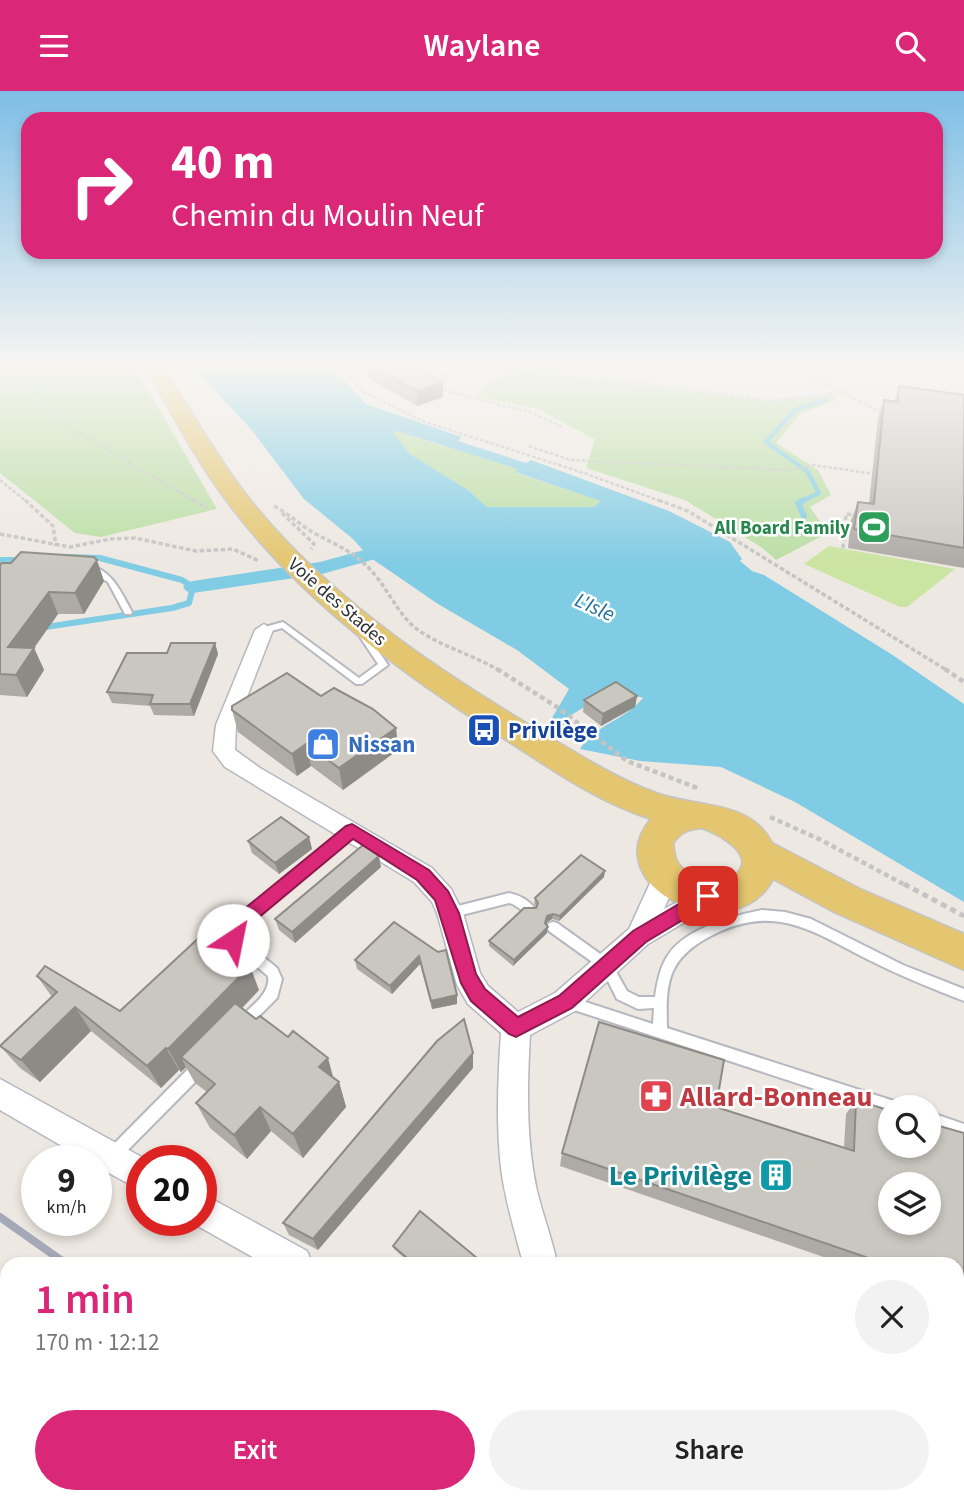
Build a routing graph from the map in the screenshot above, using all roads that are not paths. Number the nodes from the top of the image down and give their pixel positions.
1 (196, 434) edge
2 (83, 567) edge
3 (342, 607) junction
4 (128, 612) dead end
5 (264, 629) joint
6 (582, 772) junction
7 (698, 804) junction
8 (352, 831) junction
9 (660, 859) junction
10 (754, 871) junction
11 (708, 896) junction
12 (529, 909) edge
13 (450, 913) junction
14 (553, 927) dead end
15 (639, 936) junction
16 (964, 953) edge
17 (606, 965) junction
18 (964, 995) edge
19 (565, 1002) junction
20 (660, 1002) junction
21 (516, 1028) junction
22 (660, 1032) junction
23 (234, 1033) edge
24 (215, 1052) edge
25 (0, 1094) edge
26 (878, 1103) edge
27 (941, 1123) edge
28 (964, 1131) edge
29 (90, 1145) edge
30 (112, 1156) edge
31 (217, 1218) edge
32 (285, 1257) edge
33 (538, 1257) edge

1 - 3 main road, Voie des Stades
2 - 4 lane
3 - 5 lane
3 - 6 main road, Voie des Stades
5 - 8 street
6 - 7 main road, Voie des Stades
6 - 9 main road, Voie des Stades
7 - 9 main road
7 - 10 main road
8 - 13 street
8 - 23 lane
9 - 11 main road
9 - 15 street
10 - 11 main road
10 - 16 main road
11 - 15 street
12 - 13 lane
13 - 21 street
14 - 17 lane
15 - 17 street
17 - 19 street
17 - 20 lane
18 - 20 lane
19 - 21 street
19 - 22 lane
20 - 22 lane
21 - 33 street
22 - 26 lane
24 - 30 lane
25 - 29 street
27 - 28 lane
31 - 32 street

